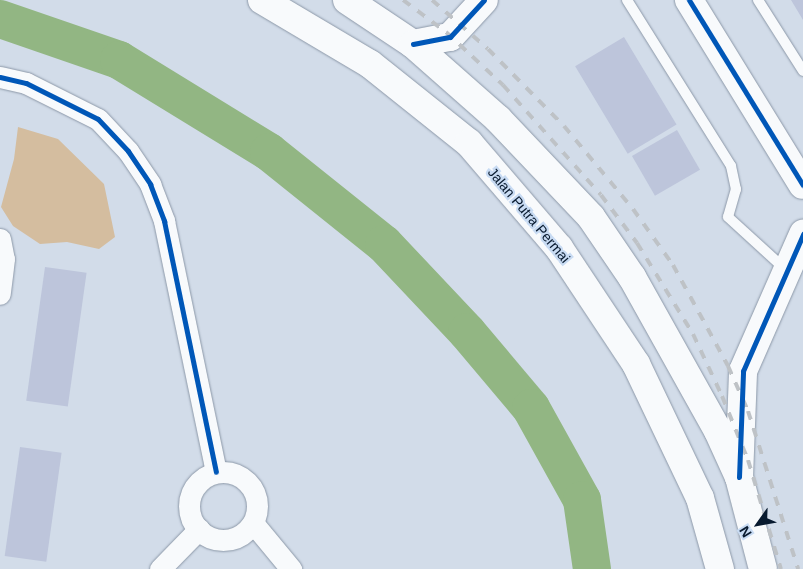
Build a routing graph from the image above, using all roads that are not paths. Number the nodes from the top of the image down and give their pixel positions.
1 (262, 0) edge
2 (347, 0) edge
3 (627, 0) edge
4 (690, 0) edge
5 (758, 0) edge
6 (480, 2) edge
7 (413, 44) junction
8 (803, 71) edge
9 (0, 77) edge
10 (803, 185) edge
11 (803, 234) edge
12 (0, 239) edge
13 (785, 269) junction
14 (0, 294) edge
15 (216, 472) junction
16 (739, 477) junction
17 (253, 523) junction
18 (199, 529) junction
19 (160, 569) edge
20 (292, 569) edge
21 (720, 569) edge
22 (763, 569) edge

1 - 21 main road, Jalan Putra Permai
2 - 7 main road
3 - 13 lane
4 - 10 main road
5 - 8 lane
6 - 7 main road
7 - 16 main road
9 - 15 street
11 - 13 main road
12 - 14 street
13 - 16 main road
15 - 17 street
15 - 18 street
16 - 22 main road
17 - 18 street
17 - 20 street
18 - 19 street

